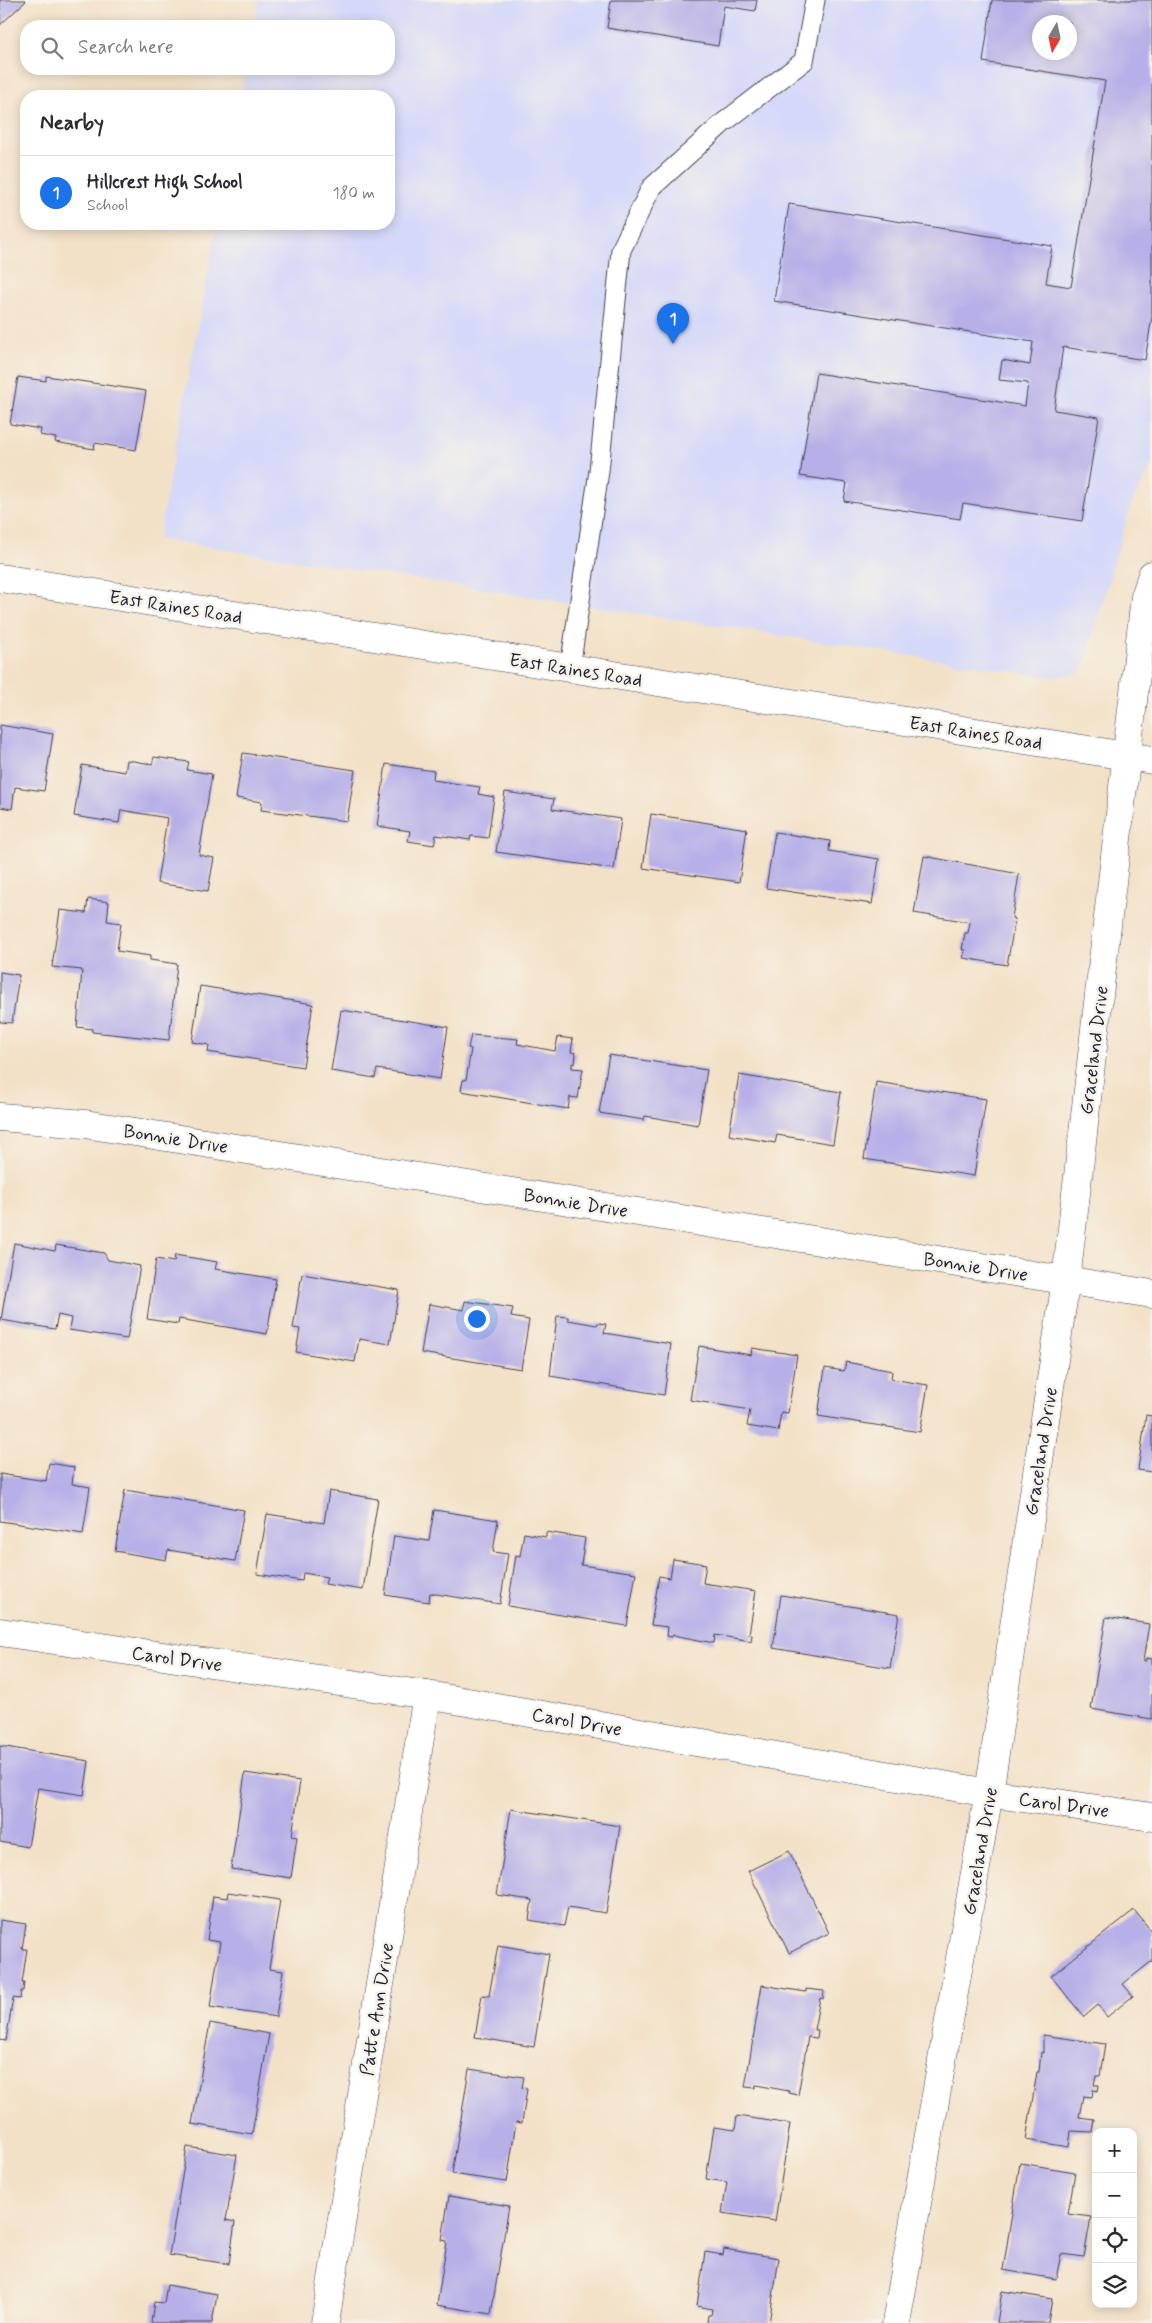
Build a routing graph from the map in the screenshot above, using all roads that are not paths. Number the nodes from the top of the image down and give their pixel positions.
1 (815, 0) edge
2 (1152, 575) edge
3 (0, 578) edge
4 (570, 668) junction
5 (1140, 758) edge
6 (0, 1117) edge
7 (1066, 1280) junction
8 (1152, 1294) edge
9 (0, 1632) edge
10 (427, 1695) junction
11 (989, 1793) junction
12 (1152, 1817) edge
13 (325, 2323) edge
14 (896, 2323) edge

1 - 4 lane
2 - 5 street, Graceland Drive
3 - 4 street, East Raines Road
4 - 5 street, East Raines Road
5 - 7 street, Graceland Drive
6 - 7 street, Bonnie Drive
7 - 8 street, Bonnie Drive
7 - 11 street, Graceland Drive
9 - 10 street, Carol Drive
10 - 11 street, Carol Drive
10 - 13 street, Patte Ann Drive
11 - 12 street, Carol Drive
11 - 14 street, Graceland Drive

